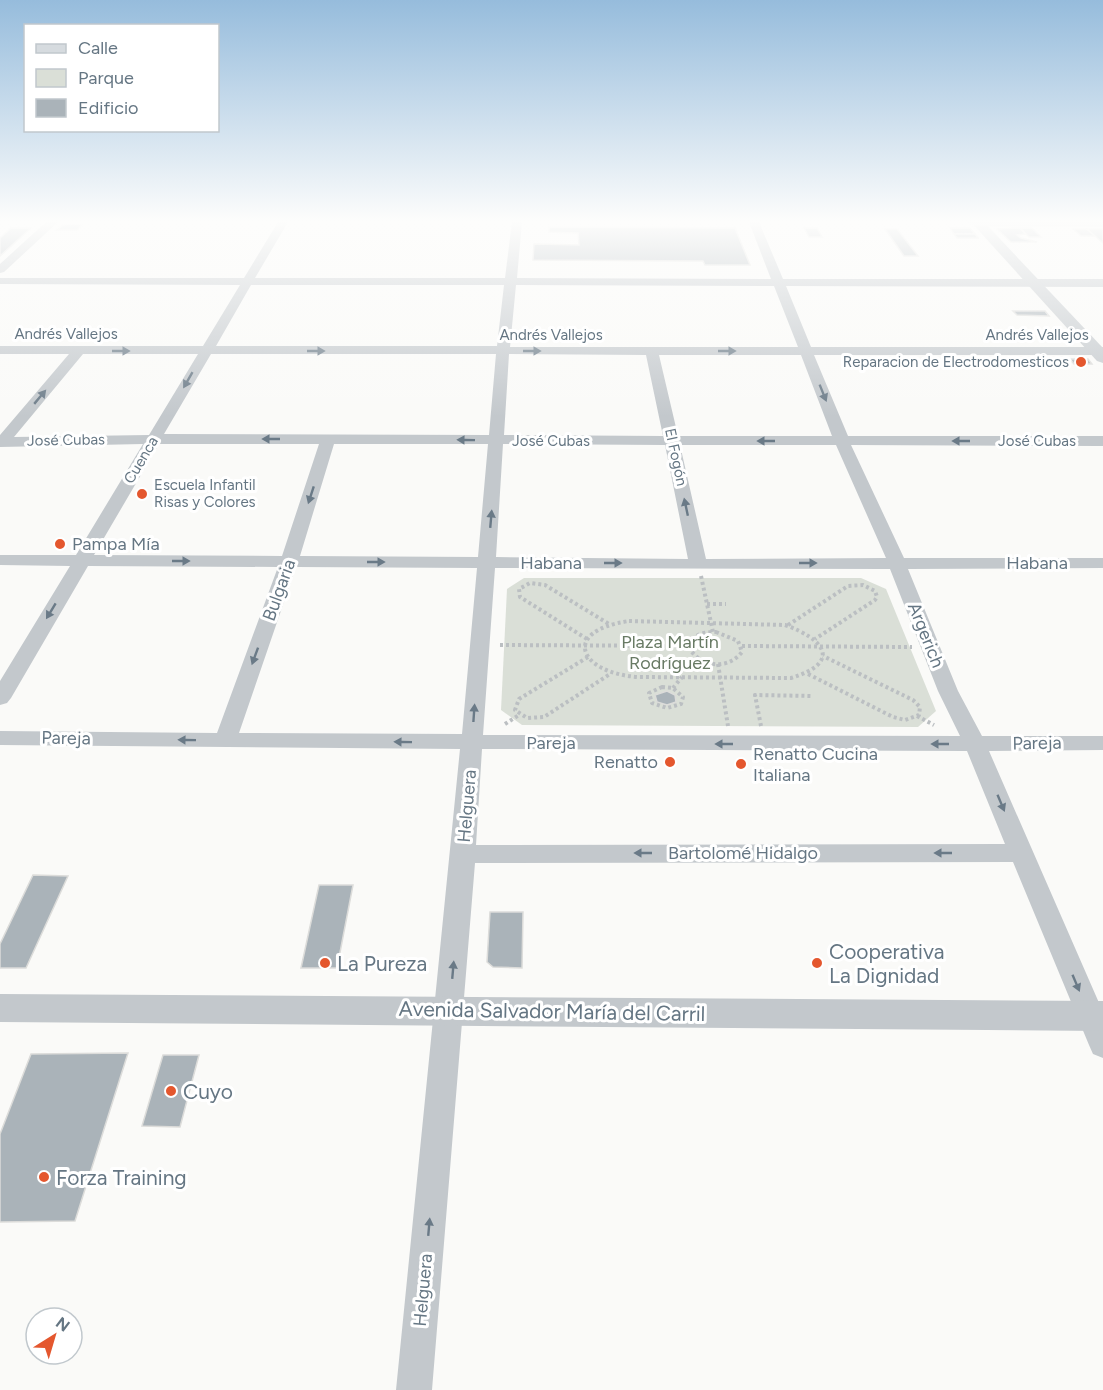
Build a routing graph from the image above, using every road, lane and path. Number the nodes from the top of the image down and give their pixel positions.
1 (245, 287) edge
2 (510, 287) edge
3 (780, 287) edge
4 (1035, 287) edge
5 (0, 350) edge
6 (79, 351) junction
7 (206, 351) junction
8 (503, 351) junction
9 (652, 351) junction
10 (806, 351) junction
11 (1101, 354) edge
12 (154, 439) junction
13 (328, 439) junction
14 (498, 441) junction
15 (673, 441) junction
16 (842, 441) junction
17 (1103, 441) edge
18 (1, 442) edge
19 (0, 560) edge
20 (81, 561) junction
21 (289, 562) junction
22 (487, 563) junction
23 (897, 563) junction
24 (1103, 563) edge
25 (698, 564) junction
26 (707, 604) junction
27 (726, 604) dead end
28 (711, 622) junction
29 (609, 624) junction
30 (787, 625) junction
31 (713, 632) junction
32 (587, 639) junction
33 (815, 639) junction
34 (479, 645) junction
35 (585, 645) junction
36 (688, 646) junction
37 (742, 646) junction
38 (821, 647) junction
39 (931, 647) junction
40 (823, 656) junction
41 (588, 657) junction
42 (718, 664) junction
43 (611, 673) junction
44 (808, 674) junction
45 (682, 677) junction
46 (720, 677) junction
47 (673, 688) junction
48 (812, 696) dead end
49 (0, 698) edge
50 (0, 738) edge
51 (225, 740) junction
52 (472, 743) junction
53 (1103, 743) edge
54 (731, 744) junction
55 (765, 744) junction
56 (975, 744) junction
57 (1022, 853) junction
58 (463, 854) junction
59 (0, 1008) edge
60 (450, 1010) junction
61 (1099, 1026) edge
62 (414, 1390) edge

1 - 7 street, Cuenca
2 - 8 street, Helguera
3 - 10 street, Argerich
4 - 11 street
5 - 6 street, Andrés Vallejos
6 -> 7 street, Andrés Vallejos
18 -> 6 street
7 -> 8 street, Andrés Vallejos
7 -> 12 street, Cuenca
8 -> 9 street, Andrés Vallejos
8 - 14 street, Helguera
9 -> 10 street, Andrés Vallejos
9 - 15 street, El Fogón
10 - 11 street, Andrés Vallejos
10 -> 16 street, Argerich
13 -> 12 street, José Cubas
12 - 18 street, José Cubas
12 - 20 street, Cuenca
14 -> 13 street, José Cubas
13 -> 21 street, Bulgaria
14 - 15 street, José Cubas
22 -> 14 street, Helguera
16 -> 15 street, José Cubas
25 -> 15 street, El Fogón
17 -> 16 street, José Cubas
16 - 23 street, Argerich
19 - 20 street, Habana
20 -> 21 street, Habana
20 -> 49 street, Cuenca
21 -> 22 street, Habana
21 -> 51 street, Bulgaria
22 -> 25 street, Habana
22 - 34 street, Helguera
23 - 24 street, Habana
25 -> 23 street, Habana
23 - 39 street, Argerich
25 - 26 path
26 - 27 path
26 - 28 path
28 - 29 path
28 - 30 path
28 - 31 path
29 - 32 path
29 - 32 path
30 - 33 path
30 - 33 path
31 - 36 path
31 - 37 path
32 - 35 path
33 - 38 path
34 - 35 path
52 -> 34 street, Helguera
35 - 36 path
35 - 41 path
36 - 42 path
37 - 38 path
37 - 42 path
38 - 39 path
38 - 40 path
39 - 56 street, Argerich
40 - 44 path
40 - 44 path
41 - 43 path
41 - 43 path
42 - 46 path
43 - 45 path
44 - 46 path
45 - 46 path
45 - 47 path
46 - 54 path
47 - 47 path
48 - 55 path
51 -> 50 street, Pareja
52 -> 51 street, Pareja
54 -> 52 street, Pareja
52 - 58 street, Helguera
53 - 56 street, Pareja
54 - 55 street, Pareja
56 -> 55 street, Pareja
56 -> 57 street, Argerich
57 -> 58 street, Bartolomé Hidalgo
57 -> 61 street, Argerich
60 -> 58 street, Helguera
59 - 60 street, Avenida Salvador María del Carril
60 - 61 street, Avenida Salvador María del Carril
62 -> 60 street, Helguera

